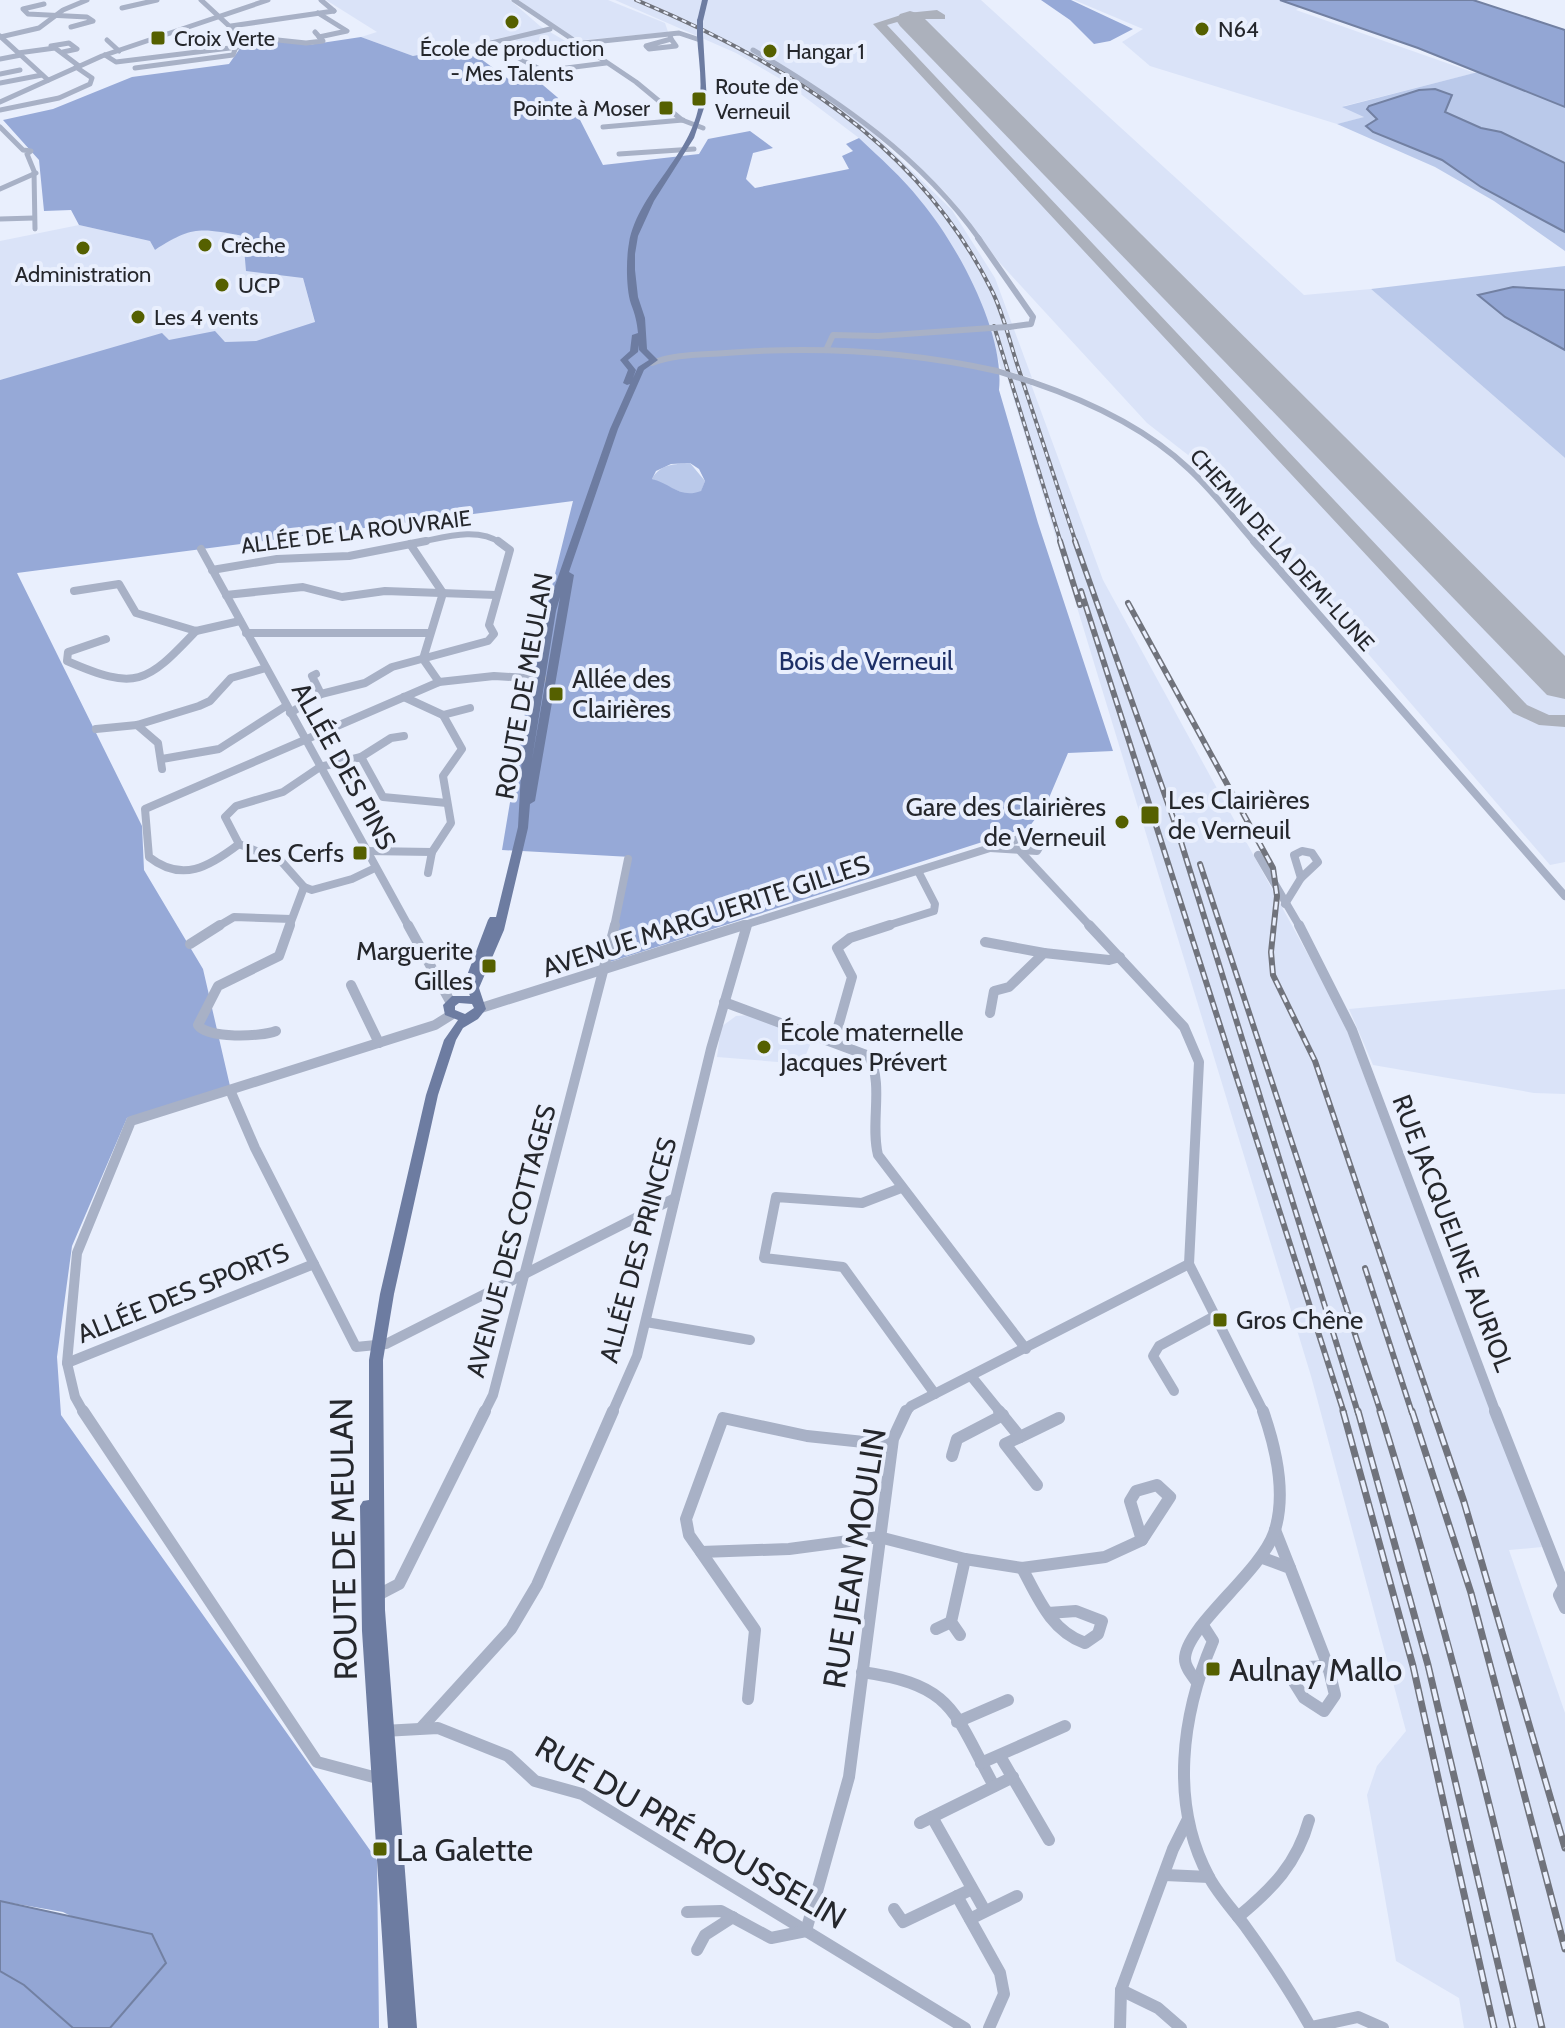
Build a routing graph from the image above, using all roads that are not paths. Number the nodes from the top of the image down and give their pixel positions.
1 (87, 0) edge
2 (157, 0) edge
3 (201, 0) edge
4 (268, 0) edge
5 (321, 0) edge
6 (514, 0) edge
7 (705, 1) edge
8 (44, 4) dead end
9 (122, 8) dead end
10 (318, 13) junction
11 (56, 15) junction
12 (223, 18) junction
13 (231, 26) junction
14 (71, 27) dead end
15 (550, 29) junction
16 (137, 35) dead end
17 (0, 36) edge
18 (240, 36) junction
19 (669, 37) junction
20 (700, 38) junction
21 (107, 40) dead end
22 (146, 42) junction
23 (574, 44) junction
24 (495, 46) junction
25 (238, 47) junction
26 (44, 48) junction
27 (477, 49) dead end
28 (753, 50) dead end
29 (119, 51) junction
30 (63, 52) junction
31 (20, 54) junction
32 (105, 55) junction
33 (650, 56) dead end
34 (0, 59) edge
35 (606, 63) junction
36 (78, 67) junction
37 (135, 68) dead end
38 (20, 70) dead end
39 (0, 74) edge
40 (42, 75) junction
41 (48, 80) junction
42 (0, 83) edge
43 (0, 102) edge
44 (0, 110) edge
45 (683, 120) junction
46 (701, 125) junction
47 (603, 127) dead end
48 (1, 130) edge
49 (694, 149) junction
50 (684, 152) junction
51 (619, 154) dead end
52 (36, 173) junction
53 (670, 174) junction
54 (0, 189) edge
55 (34, 218) junction
56 (0, 219) edge
57 (39, 228) dead end
58 (634, 296) junction
59 (827, 348) junction
60 (649, 359) junction
61 (628, 360) junction
62 (614, 429) junction
63 (410, 544) junction
64 (201, 549) dead end
65 (572, 552) junction
66 (212, 570) junction
67 (74, 591) dead end
68 (443, 593) junction
69 (226, 595) junction
70 (496, 595) junction
71 (347, 620) dead end
72 (240, 621) junction
73 (196, 631) junction
74 (347, 631) junction
75 (246, 633) junction
76 (430, 633) junction
77 (106, 639) dead end
78 (423, 659) junction
79 (266, 668) junction
80 (316, 674) dead end
81 (539, 677) junction
82 (552, 677) junction
83 (439, 682) junction
84 (321, 694) junction
85 (404, 697) junction
86 (470, 708) dead end
87 (288, 709) junction
88 (443, 715) junction
89 (137, 725) junction
90 (96, 729) dead end
91 (404, 736) dead end
92 (305, 740) junction
93 (361, 757) junction
94 (162, 759) junction
95 (320, 767) junction
96 (162, 769) dead end
97 (447, 803) junction
98 (523, 828) junction
99 (1018, 839) junction
100 (239, 844) junction
101 (989, 848) junction
102 (366, 851) junction
103 (1037, 851) junction
104 (432, 852) junction
105 (1020, 852) junction
106 (1258, 855) dead end
107 (628, 859) dead end
108 (375, 868) junction
109 (918, 871) junction
110 (428, 873) dead end
111 (1045, 875) junction
112 (1301, 878) dead end
113 (304, 887) junction
114 (508, 888) junction
115 (1565, 896) edge
116 (1285, 904) junction
117 (291, 919) junction
118 (747, 924) junction
119 (985, 942) dead end
120 (190, 944) dead end
121 (1044, 953) junction
122 (1120, 957) junction
123 (606, 971) junction
124 (351, 985) dead end
125 (724, 1002) junction
126 (477, 1008) junction
127 (990, 1013) dead end
128 (453, 1017) junction
129 (435, 1025) junction
130 (276, 1031) dead end
131 (834, 1041) junction
132 (379, 1043) junction
133 (230, 1090) junction
134 (901, 1188) junction
135 (675, 1198) junction
136 (314, 1264) junction
137 (1189, 1264) junction
138 (524, 1274) junction
139 (1213, 1317) junction
140 (646, 1322) junction
141 (750, 1340) dead end
142 (373, 1346) junction
143 (1026, 1349) junction
144 (67, 1363) junction
145 (971, 1376) junction
146 (1174, 1391) dead end
147 (935, 1394) junction
148 (1003, 1415) junction
149 (1059, 1418) dead end
150 (1020, 1437) junction
151 (892, 1445) junction
152 (952, 1456) dead end
153 (1037, 1485) dead end
154 (1275, 1530) junction
155 (879, 1537) junction
156 (1142, 1540) junction
157 (701, 1552) junction
158 (1263, 1558) junction
159 (965, 1559) junction
160 (1022, 1568) junction
161 (1290, 1568) junction
162 (1565, 1586) edge
163 (373, 1597) junction
164 (1565, 1608) edge
165 (1048, 1613) dead end
166 (951, 1622) junction
167 (1204, 1627) junction
168 (936, 1629) dead end
169 (960, 1635) dead end
170 (1329, 1666) dead end
171 (862, 1672) junction
172 (1196, 1681) junction
173 (748, 1699) dead end
174 (1008, 1700) dead end
175 (957, 1722) junction
176 (1065, 1726) dead end
177 (422, 1727) junction
178 (383, 1732) junction
179 (1000, 1756) junction
180 (981, 1763) junction
181 (1013, 1777) junction
182 (381, 1779) junction
183 (994, 1786) junction
184 (1188, 1819) junction
185 (1309, 1820) dead end
186 (1049, 1840) dead end
187 (1165, 1875) junction
188 (1209, 1877) junction
189 (972, 1889) junction
190 (957, 1896) junction
191 (1017, 1896) dead end
192 (894, 1909) dead end
193 (985, 1911) junction
194 (687, 1912) dead end
195 (733, 1917) junction
196 (1238, 1917) junction
197 (970, 1919) junction
198 (806, 1931) junction
199 (697, 1950) dead end
200 (1121, 1990) junction
201 (397, 2028) edge
202 (408, 2028) edge
203 (965, 2028) edge
204 (989, 2028) edge
205 (1120, 2028) edge
206 (1181, 2028) edge
207 (1311, 2028) edge
208 (1383, 2028) edge

1 - 11 street
2 - 9 street
3 - 12 street
4 - 12 street
5 - 10 street
6 - 15 street
7 - 20 main road, bridge
8 - 11 street
10 - 13 street
10 - 18 street
11 - 14 street
11 - 17 street
12 - 13 street
12 - 22 street
13 - 18 street
15 - 23 street
15 - 24 street
16 - 22 street
17 - 31 street
18 - 25 street
19 - 20 street
19 - 23 street
19 - 33 street
20 - 46 main road
21 - 29 street
22 - 29 street
23 - 35 street
24 - 27 street
24 - 35 street
25 - 32 street
25 - 37 street
26 - 30 street
26 - 30 street
26 - 31 street
28 - 59 street, bridge
29 - 32 street
30 - 36 street
31 - 34 street
31 - 40 street
32 - 36 street
35 - 45 street
36 - 41 street
36 - 44 street
38 - 39 street
40 - 41 street
40 - 42 street
41 - 43 street
45 - 46 street
45 - 47 street
46 - 49 main road
46 - 50 main road
48 - 52 street
49 - 50 street
49 - 53 main road
50 - 51 street
50 - 53 main road
52 - 54 street
52 - 55 street
53 - 58 main road
55 - 56 street
55 - 57 street
58 - 60 main road
58 - 61 main road
59 - 60 street
59 - 115 street, CHEMIN DE LA DEMI-LUNE, bridge
60 - 61 main road
60 - 62 main road, ROUTE DE MEULAN
61 - 62 main road, ROUTE DE MEULAN
62 - 65 main road, ROUTE DE MEULAN
63 - 66 street, ALLÉE DE LA ROUVRAIE
63 - 68 street
63 - 70 street, ALLÉE DE LA ROUVRAIE
64 - 66 street, ALLÉE DES PINS
65 - 81 main road, ROUTE DE MEULAN
65 - 82 main road, ROUTE DE MEULAN
66 - 69 street, ALLÉE DES PINS
67 - 73 street
68 - 69 street
68 - 70 street
68 - 76 street
69 - 72 street, ALLÉE DES PINS
70 - 78 street, ALLÉE DE LA ROUVRAIE
71 - 74 street
72 - 73 street
72 - 75 street, ALLÉE DES PINS
73 - 77 street
74 - 75 street
74 - 76 street
75 - 79 street, ALLÉE DES PINS
76 - 78 street
78 - 83 street
78 - 84 street, ALLÉE DE LA ROUVRAIE
79 - 87 street, ALLÉE DES PINS
79 - 89 street
80 - 84 street
81 - 82 street
81 - 83 street
81 - 98 main road, ROUTE DE MEULAN
82 - 98 main road, ROUTE DE MEULAN
83 - 85 street
84 - 87 street, ALLÉE DE LA ROUVRAIE
85 - 88 street
85 - 92 street
86 - 88 street
87 - 92 street, ALLÉE DES PINS
87 - 94 street, ALLÉE DE LA ROUVRAIE
88 - 97 street
89 - 90 street
89 - 94 street
91 - 93 street
92 - 95 street, ALLÉE DES PINS
92 - 100 street
93 - 95 street
93 - 97 street
94 - 96 street
95 - 100 street
95 - 102 street, ALLÉE DES PINS
97 - 104 street
98 - 114 main road, ROUTE DE MEULAN
99 - 101 street, AVENUE MARGUERITE GILLES
99 - 103 street
99 - 105 street
100 - 113 street
101 - 105 street, AVENUE MARGUERITE GILLES
101 - 109 street, AVENUE MARGUERITE GILLES
102 - 104 street
102 - 108 street, ALLÉE DES PINS
103 - 105 street, AVENUE MARGUERITE GILLES
103 - 111 street
104 - 110 street
105 - 111 street
106 - 116 street, RUE JACQUELINE AURIOL
107 - 123 street, AVENUE DES COTTAGES
108 - 113 street
108 - 128 street, ALLÉE DES PINS
109 - 118 street, AVENUE MARGUERITE GILLES
109 - 131 street
111 - 122 street
112 - 116 street
113 - 117 street
114 - 126 main road, ROUTE DE MEULAN
114 - 128 main road, ROUTE DE MEULAN
116 - 162 street, RUE JACQUELINE AURIOL
117 - 120 street
117 - 130 street
118 - 123 street, AVENUE MARGUERITE GILLES
118 - 125 street, ALLÉE DES PRINCES
119 - 121 street
121 - 122 street
121 - 127 street
122 - 137 street
123 - 126 street, AVENUE MARGUERITE GILLES
123 - 138 street, AVENUE DES COTTAGES
124 - 132 street
125 - 131 street
125 - 135 street, ALLÉE DES PRINCES
126 - 128 main road
126 - 128 main road
128 - 129 street
128 - 129 street
128 - 142 main road, ROUTE DE MEULAN
129 - 132 street
131 - 134 street
132 - 133 street
133 - 136 street
133 - 144 street
134 - 143 street
134 - 147 street
135 - 138 street
135 - 140 street, ALLÉE DES PRINCES
136 - 142 street
136 - 144 street, ALLÉE DES SPORTS
137 - 139 street
137 - 143 street, RUE JEAN MOULIN
138 - 142 street
138 - 163 street, AVENUE DES COTTAGES
139 - 146 street
139 - 154 street
140 - 141 street
140 - 177 street, ALLÉE DES PRINCES
142 - 163 main road, ROUTE DE MEULAN
143 - 145 street, RUE JEAN MOULIN
144 - 182 street
145 - 147 street, RUE JEAN MOULIN
145 - 148 street
147 - 151 street, RUE JEAN MOULIN
148 - 150 street
148 - 152 street
149 - 150 street
150 - 153 street
151 - 155 street, RUE JEAN MOULIN
151 - 157 street
154 - 158 street
154 - 161 street
155 - 157 street
155 - 159 street
155 - 171 street, RUE JEAN MOULIN
156 - 156 street
156 - 160 street
157 - 173 street
158 - 161 street
158 - 167 street
159 - 160 street
159 - 166 street
160 - 165 street
161 - 170 street
162 - 164 street
163 - 178 main road, ROUTE DE MEULAN
166 - 168 street
166 - 169 street
167 - 172 street
167 - 172 street
171 - 175 street
171 - 198 street, RUE JEAN MOULIN
172 - 184 street
174 - 175 street
175 - 180 street
176 - 179 street
177 - 178 street, RUE DU PRÉ ROUSSELIN
177 - 198 street, RUE DU PRÉ ROUSSELIN
178 - 182 main road, ROUTE DE MEULAN
178 - 202 main road, ROUTE DE MEULAN
179 - 180 street
179 - 181 street
180 - 183 street
181 - 183 street
181 - 186 street
182 - 201 main road, ROUTE DE MEULAN
183 - 189 street
184 - 187 street
184 - 188 street
185 - 196 street
187 - 188 street
187 - 200 street
188 - 196 street
189 - 190 street
189 - 193 street
190 - 192 street
190 - 197 street
191 - 193 street
193 - 197 street
194 - 195 street
195 - 198 street
195 - 199 street
196 - 207 street
197 - 204 street
198 - 203 street, RUE DU PRÉ ROUSSELIN
200 - 205 street
200 - 206 street
207 - 208 street

